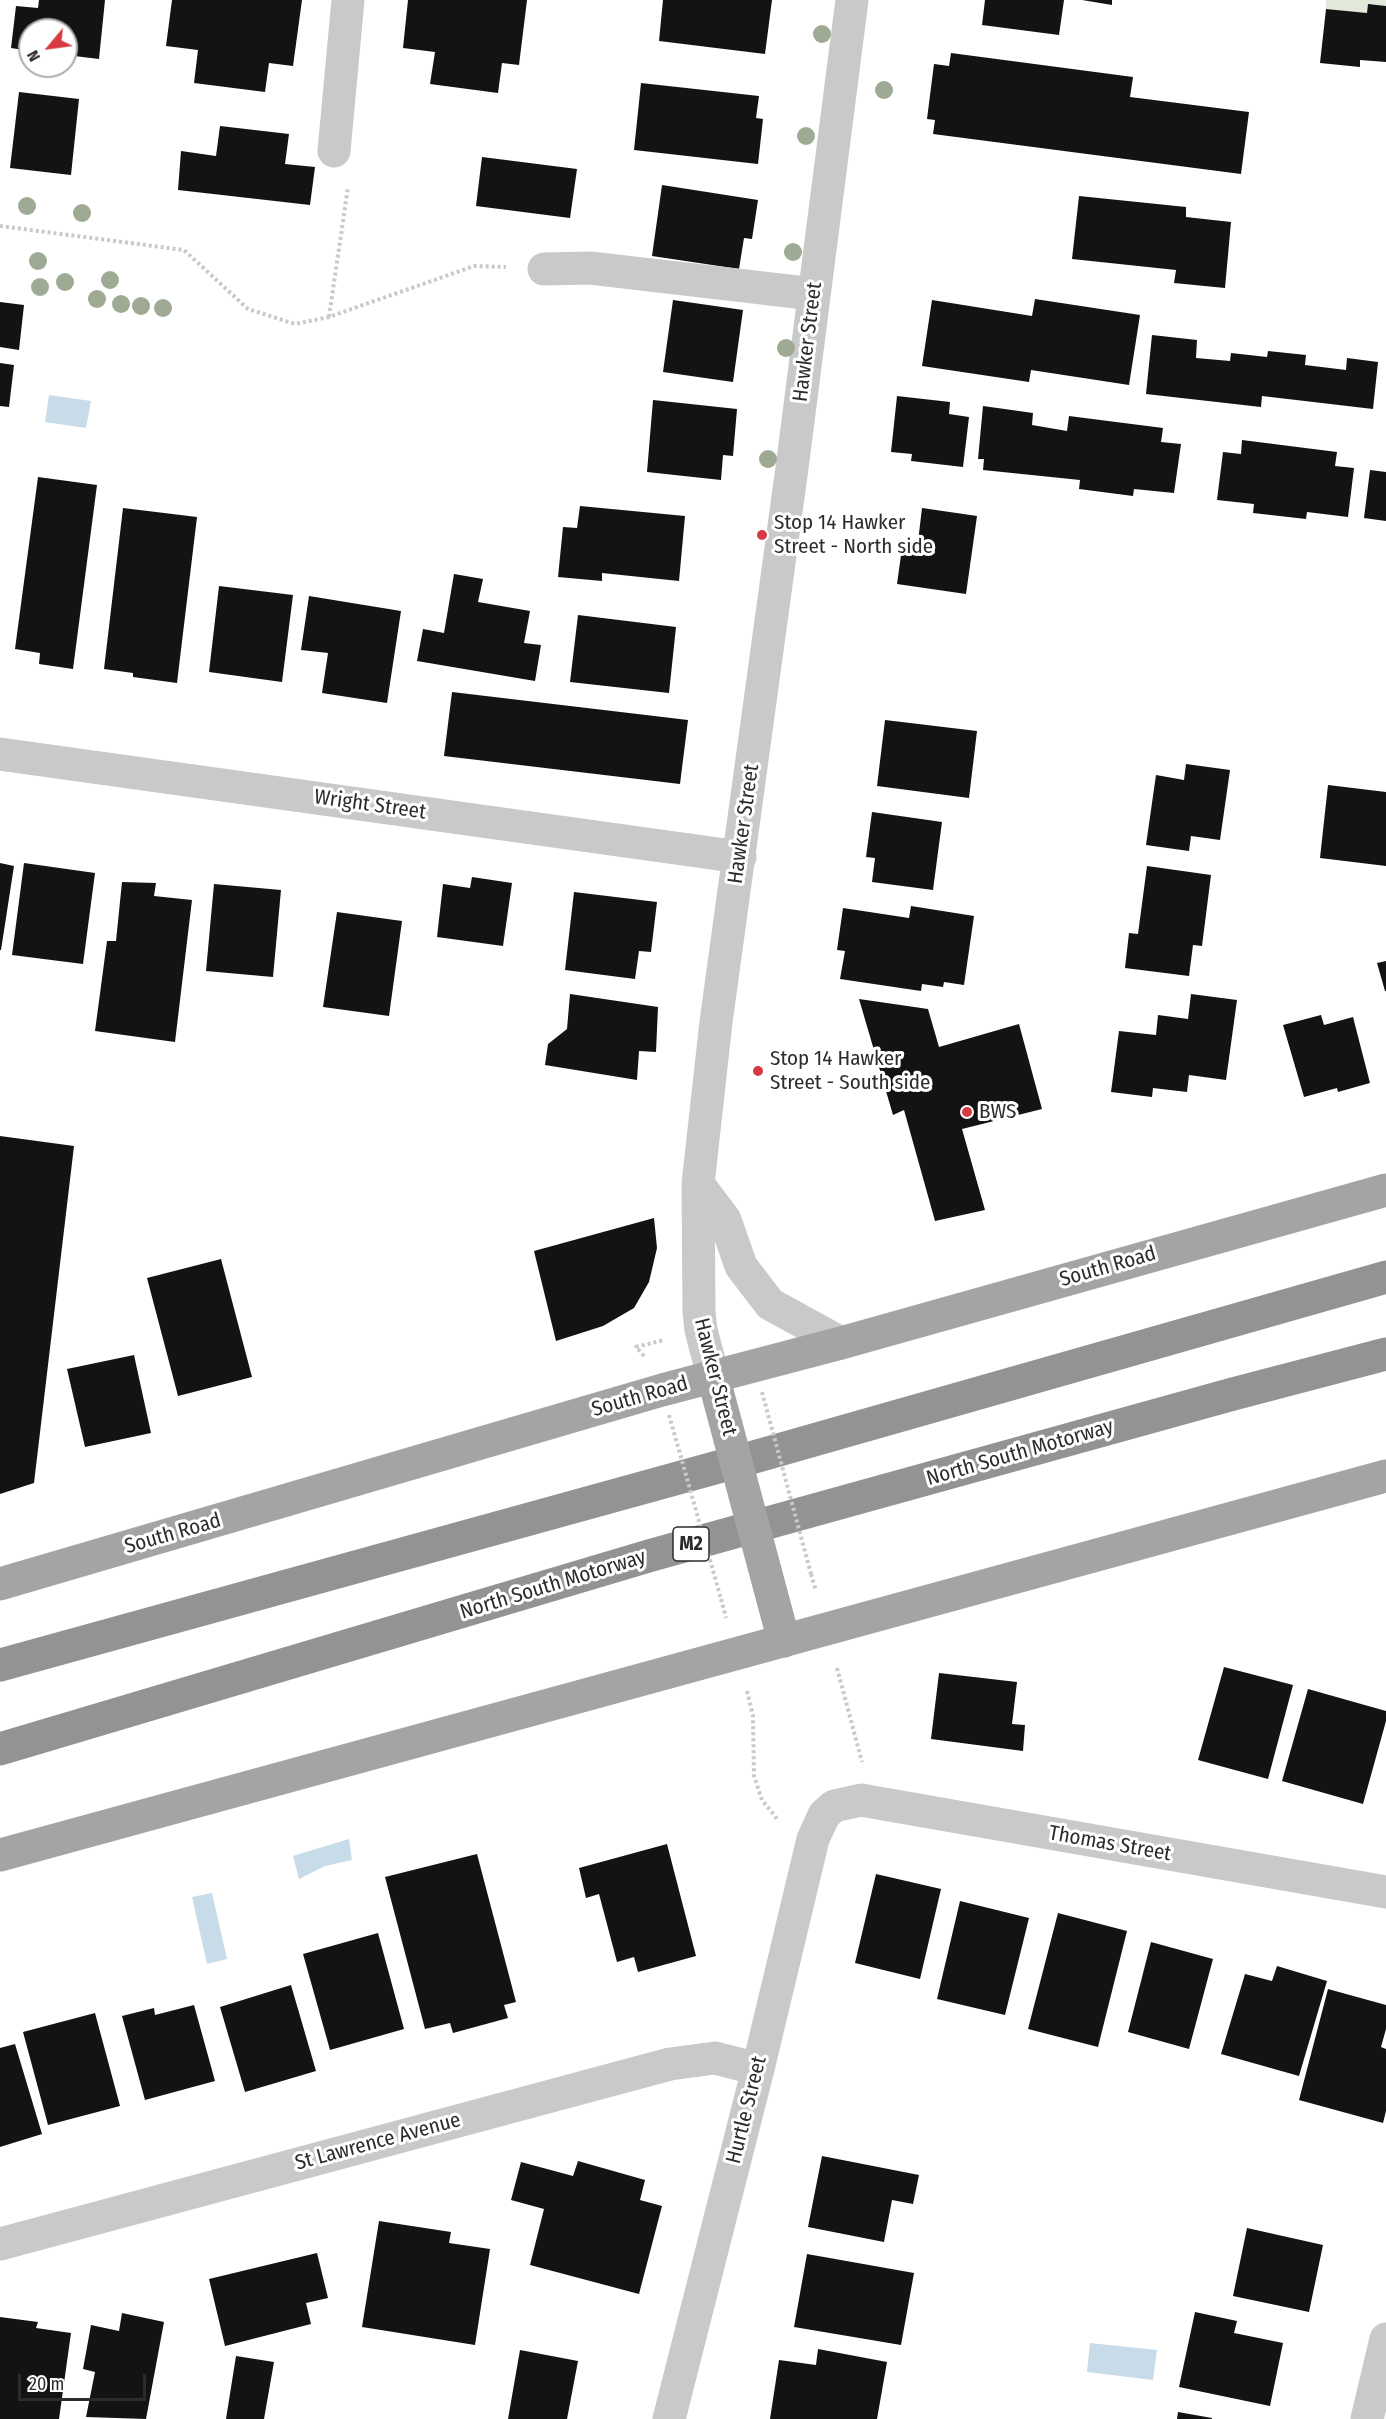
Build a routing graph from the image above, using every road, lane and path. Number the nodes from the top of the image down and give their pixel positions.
1 (348, 0) edge
2 (852, 0) edge
3 (334, 151) joint
4 (0, 226) edge
5 (544, 269) joint
6 (814, 294) junction
7 (329, 317) junction
8 (0, 754) edge
9 (740, 857) junction
10 (698, 1184) junction
11 (1386, 1190) edge
12 (1386, 1276) edge
13 (841, 1343) junction
14 (1386, 1354) edge
15 (713, 1376) junction
16 (762, 1392) dead end
17 (669, 1415) dead end
18 (1386, 1476) edge
19 (811, 1574) dead end
20 (0, 1584) edge
21 (721, 1599) dead end
22 (784, 1641) junction
23 (0, 1665) edge
24 (837, 1667) dead end
25 (746, 1689) dead end
26 (0, 1749) edge
27 (847, 1803) junction
28 (810, 1853) junction
29 (0, 1855) edge
30 (1386, 1892) edge
31 (758, 2069) junction
32 (0, 2244) edge
33 (1386, 2339) edge
34 (669, 2419) edge
35 (1367, 2419) edge

1 - 3 street
2 - 6 street, Hawker Street
3 - 7 path
4 - 7 path
5 - 6 street
5 - 7 path
6 - 9 street, Hawker Street
8 - 9 street, Wright Street
9 - 10 street, Hawker Street
10 - 13 street
10 - 15 street, Hawker Street
11 - 13 main road, South Road
12 - 23 highway
13 - 15 main road, South Road
14 - 26 highway, North South Motorway / M2
15 - 20 main road, South Road
15 - 22 main road, Hawker Street, bridge
16 - 19 path, bridge
17 - 21 path, bridge
18 - 22 main road
22 - 29 main road
24 - 27 path
25 - 28 path
27 - 28 street, Hurtle Street
27 - 30 street, Thomas Street
28 - 31 street, Hurtle Street
31 - 32 street, St Lawrence Avenue
31 - 34 street, Hurtle Street
33 - 35 street

